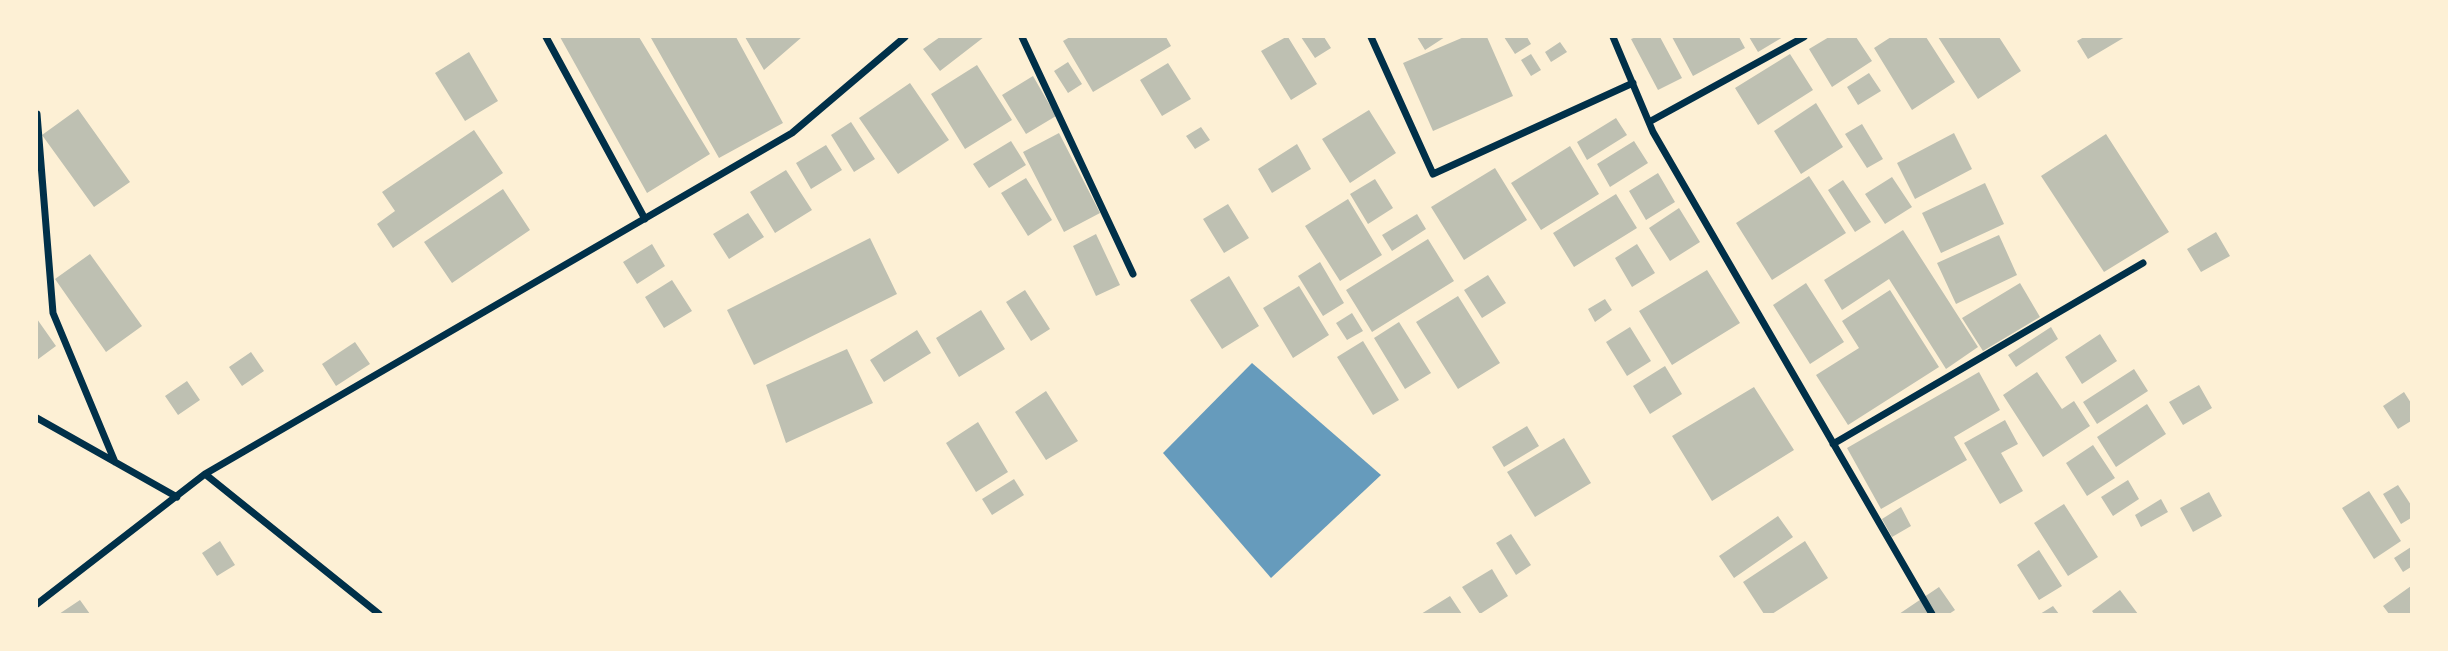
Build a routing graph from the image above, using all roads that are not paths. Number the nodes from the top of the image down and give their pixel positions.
1 (546, 37) edge
2 (905, 37) edge
3 (1022, 37) edge
4 (1371, 37) edge
5 (1613, 37) edge
6 (1804, 37) edge
7 (1633, 83) junction
8 (37, 114) edge
9 (1649, 121) junction
10 (645, 219) junction
11 (2143, 263) dead end
12 (1133, 274) dead end
13 (37, 418) edge
14 (1833, 444) junction
15 (115, 462) junction
16 (205, 474) junction
17 (177, 497) junction
18 (37, 604) edge
19 (379, 614) edge
20 (1932, 614) edge

1 - 10 street
2 - 10 street
3 - 12 street
4 - 7 street
5 - 7 street
6 - 9 street
7 - 9 street
8 - 15 street
9 - 14 street
10 - 16 street
11 - 14 street
13 - 15 street
14 - 20 street
15 - 17 street
16 - 17 street
16 - 19 street
17 - 18 street

